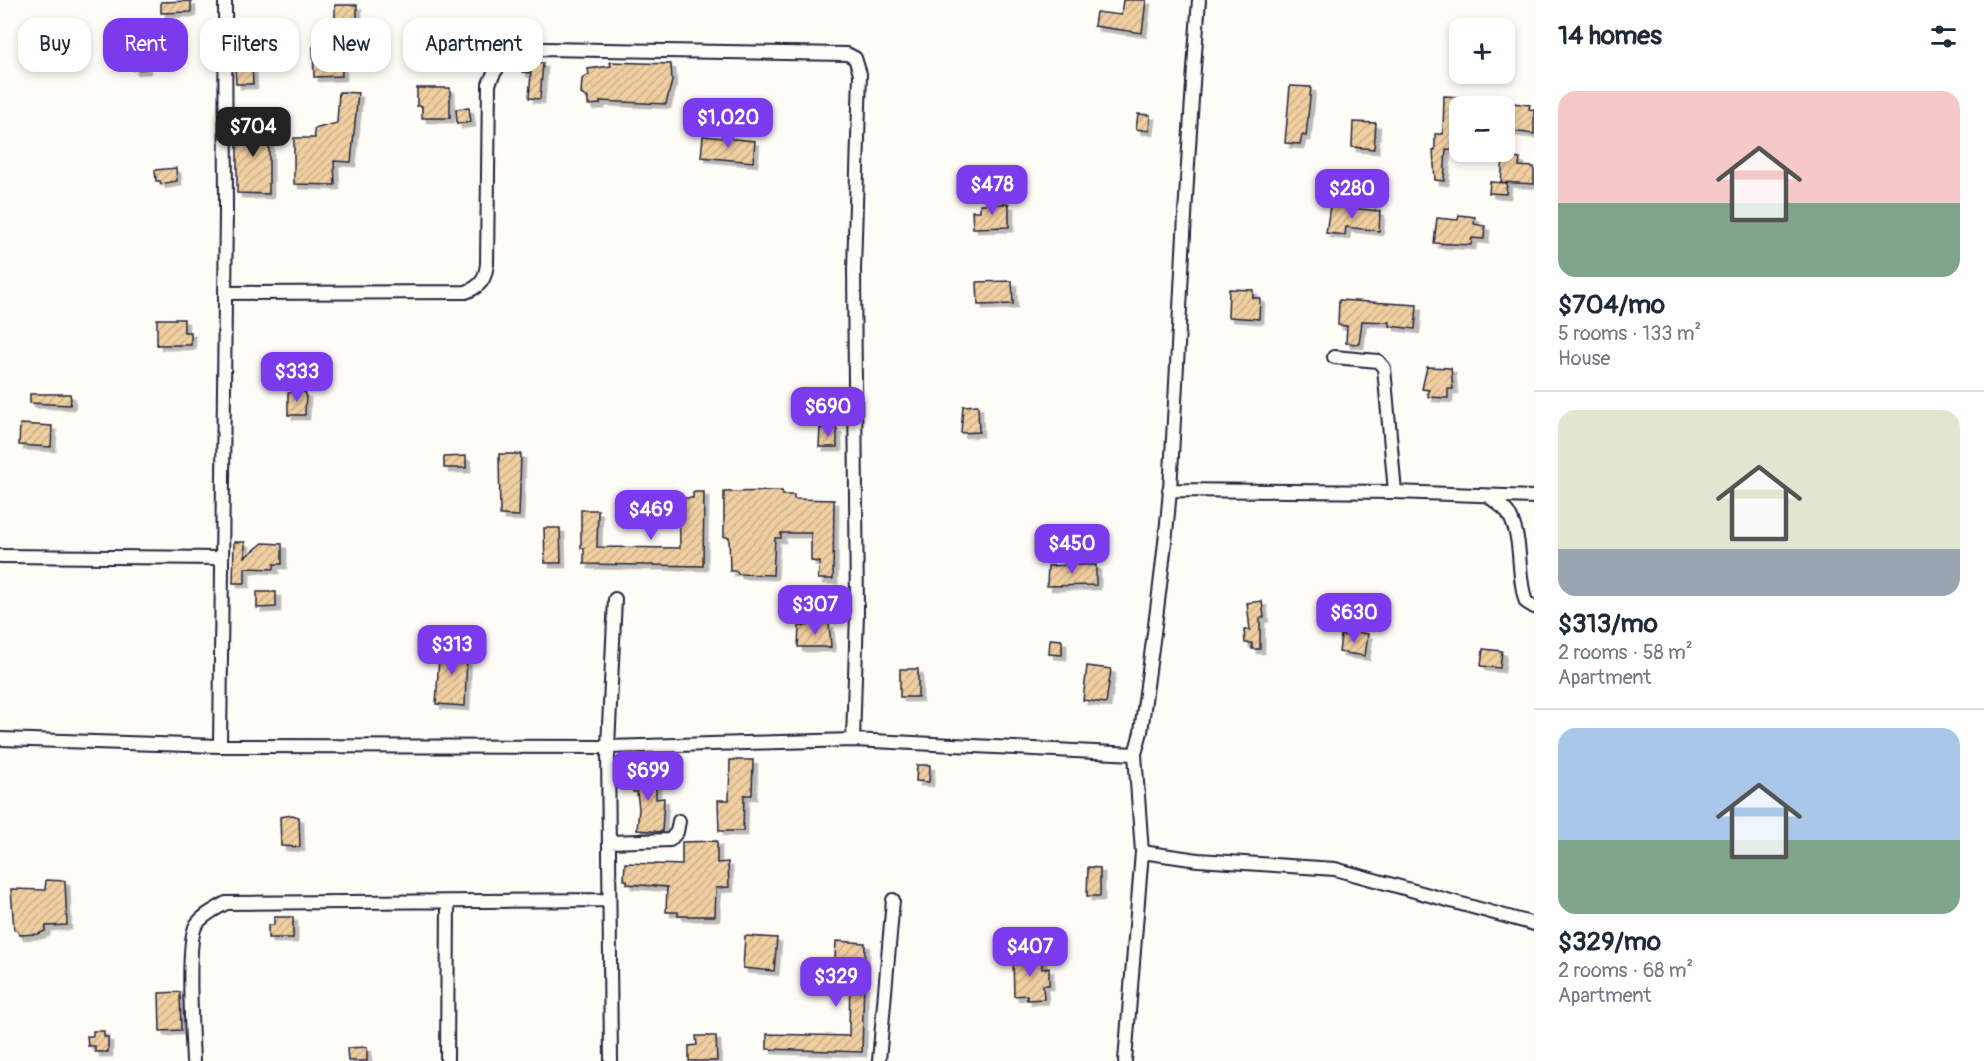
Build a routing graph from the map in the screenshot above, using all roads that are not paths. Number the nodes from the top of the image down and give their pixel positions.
1 (225, 0) edge
2 (1199, 0) edge
3 (225, 292) junction
4 (1334, 357) dead end
5 (1170, 490) junction
6 (1395, 492) junction
7 (1490, 497) junction
8 (1534, 497) edge
9 (0, 556) edge
10 (222, 558) junction
11 (615, 599) dead end
12 (1534, 607) edge
13 (0, 739) edge
14 (853, 740) junction
15 (220, 746) junction
16 (608, 747) junction
17 (1135, 754) junction
18 (679, 821) dead end
19 (609, 842) junction
20 (1142, 852) junction
21 (609, 900) junction
22 (892, 900) dead end
23 (447, 903) junction
24 (1534, 924) edge
25 (193, 1061) edge
26 (447, 1061) edge
27 (611, 1061) edge
28 (879, 1061) edge
29 (1125, 1061) edge

1 - 3 street
2 - 5 street
3 - 10 street
3 - 14 street
4 - 6 street
5 - 6 street
5 - 17 street
6 - 7 street
7 - 8 street
7 - 12 street
9 - 10 street
10 - 15 street
11 - 16 street
13 - 15 street
14 - 16 street
14 - 17 street
15 - 16 street
16 - 19 street
17 - 20 street
18 - 19 street
19 - 21 street
20 - 24 street
20 - 29 street
21 - 23 street
21 - 27 street
22 - 28 street
23 - 25 street
23 - 26 street

